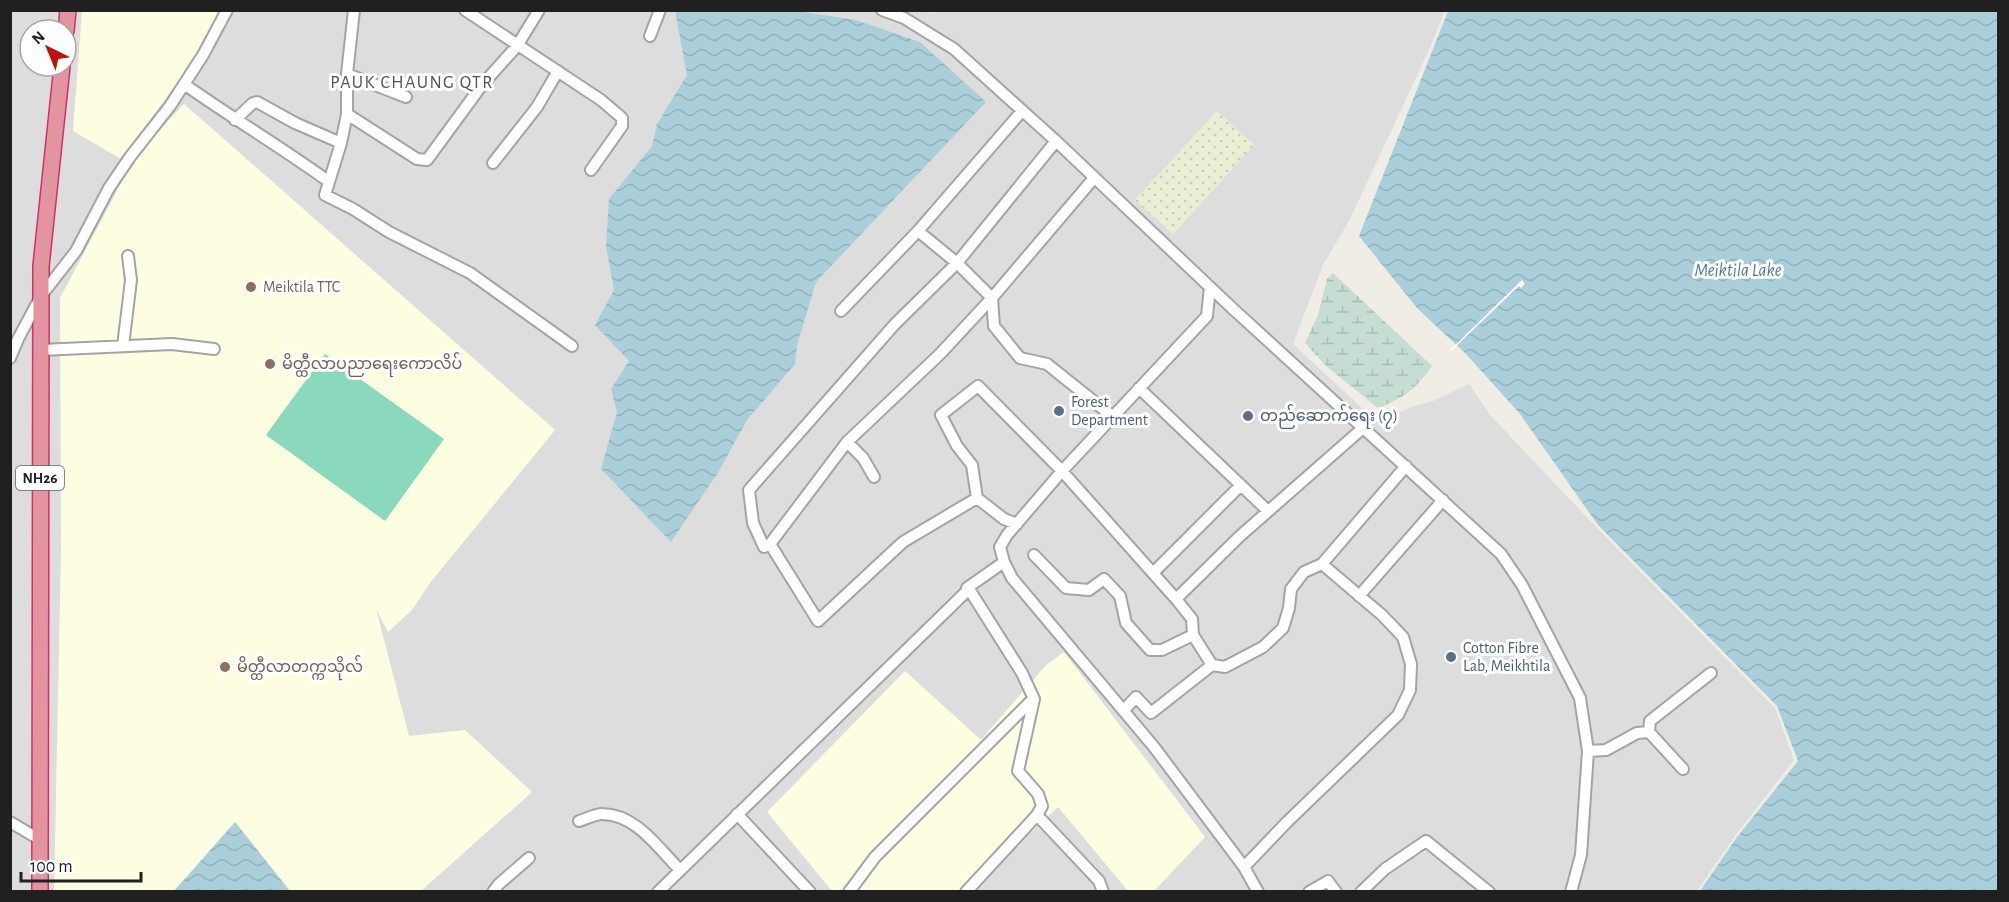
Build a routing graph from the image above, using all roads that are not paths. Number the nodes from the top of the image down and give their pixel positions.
1 (227, 10) edge
2 (354, 10) edge
3 (465, 10) edge
4 (540, 10) edge
5 (660, 10) edge
6 (882, 10) edge
7 (650, 36) dead end
8 (516, 46) junction
9 (558, 71) junction
10 (347, 74) junction
11 (61, 78) edge
12 (184, 84) junction
13 (406, 97) dead end
14 (1022, 111) junction
15 (347, 114) junction
16 (235, 120) junction
17 (1056, 141) junction
18 (341, 143) junction
19 (493, 163) dead end
20 (591, 170) dead end
21 (1094, 178) junction
22 (328, 181) junction
23 (918, 231) junction
24 (128, 256) dead end
25 (957, 263) junction
26 (1210, 287) junction
27 (41, 296) junction
28 (992, 298) junction
29 (841, 310) dead end
30 (123, 346) junction
31 (572, 346) dead end
32 (214, 349) dead end
33 (41, 350) junction
34 (10, 358) edge
35 (1139, 388) junction
36 (1112, 416) junction
37 (1363, 428) junction
38 (847, 442) junction
39 (1406, 466) junction
40 (1062, 471) junction
41 (874, 477) dead end
42 (1241, 485) junction
43 (977, 498) junction
44 (1443, 500) junction
45 (1268, 511) junction
46 (1017, 524) junction
47 (770, 544) junction
48 (1034, 555) dead end
49 (1004, 562) junction
50 (1322, 564) junction
51 (1153, 573) junction
52 (969, 589) junction
53 (1359, 596) junction
54 (1176, 599) junction
55 (1193, 634) junction
56 (1212, 665) junction
57 (1712, 673) dead end
58 (1034, 699) junction
59 (1124, 711) junction
60 (1649, 732) junction
61 (1588, 751) junction
62 (1683, 769) dead end
63 (737, 814) junction
64 (1037, 815) junction
65 (579, 821) dead end
66 (10, 822) edge
67 (39, 838) junction
68 (529, 858) dead end
69 (1244, 867) junction
70 (680, 870) junction
71 (40, 891) edge
72 (493, 891) edge
73 (658, 891) edge
74 (810, 891) edge
75 (849, 891) edge
76 (966, 891) edge
77 (1103, 891) edge
78 (1258, 891) edge
79 (1309, 891) edge
80 (1336, 891) edge
81 (1361, 891) edge
82 (1489, 891) edge
83 (1571, 891) edge

1 - 12 street
2 - 10 street
3 - 8 street
4 - 8 street
5 - 7 street
6 - 14 street
8 - 9 street
8 - 15 street
9 - 19 street
9 - 20 street
10 - 13 street
10 - 15 street
11 - 27 highway, NH26
12 - 16 street
12 - 27 street
14 - 17 street
14 - 23 street
15 - 18 street
16 - 18 street
16 - 22 street
17 - 21 street
17 - 25 street
18 - 22 street
21 - 26 street
21 - 28 street
22 - 31 street
23 - 25 street
23 - 29 street
24 - 30 street
25 - 28 street
25 - 47 street
26 - 35 street
26 - 37 street
27 - 33 highway, NH26
27 - 34 street
28 - 36 street
28 - 38 street
30 - 32 street
30 - 33 street
33 - 67 highway, NH26
35 - 36 street
35 - 42 street
36 - 40 street
37 - 39 street
37 - 45 street
38 - 41 street
38 - 47 street
39 - 44 street
39 - 50 street
40 - 43 street
40 - 46 street
40 - 51 street
42 - 45 street
42 - 51 street
43 - 46 street
43 - 47 street
44 - 53 street
44 - 61 street
45 - 54 street
46 - 49 street
48 - 55 street
49 - 52 street
49 - 59 street
50 - 53 street
50 - 56 street
51 - 54 street
52 - 58 street
52 - 63 street
53 - 69 street
54 - 55 street
55 - 56 street
56 - 59 street
57 - 60 street
58 - 64 street
58 - 75 street
59 - 69 street
60 - 61 street
60 - 62 street
61 - 83 street
63 - 70 street
63 - 74 street
64 - 76 street
64 - 77 street
65 - 70 street
66 - 67 street
67 - 71 highway, NH26
68 - 72 street
69 - 78 street
70 - 73 street
79 - 80 street
81 - 82 street

